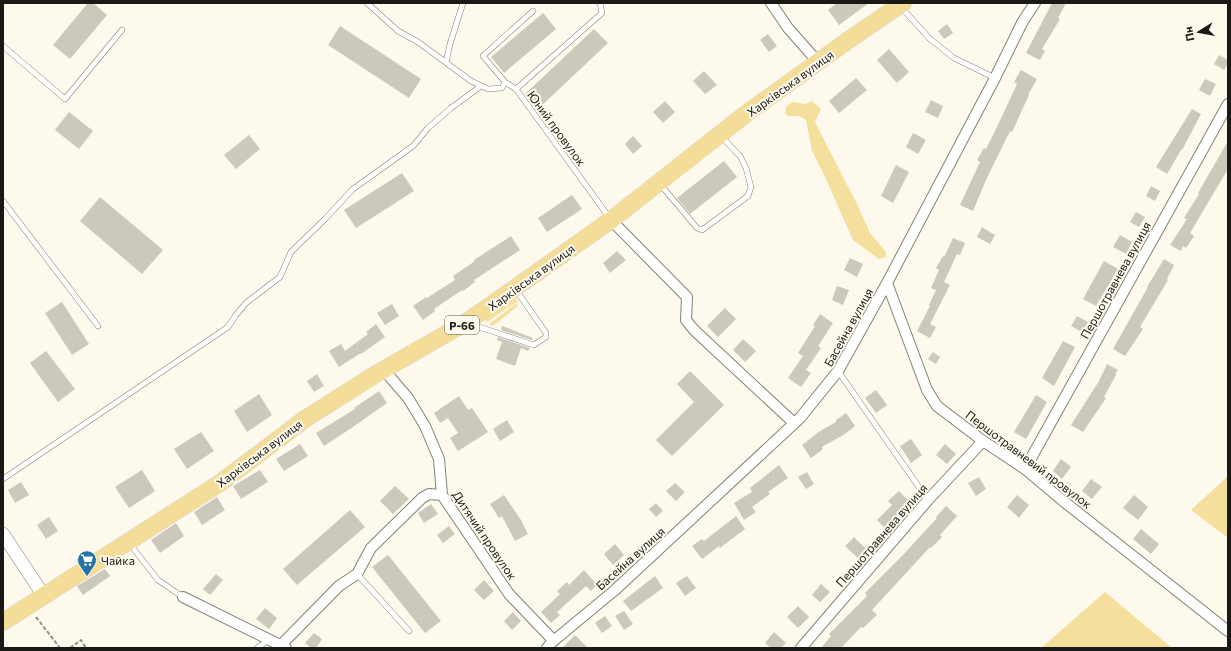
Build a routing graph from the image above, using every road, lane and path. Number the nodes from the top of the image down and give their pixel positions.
1 (367, 3) edge
2 (463, 3) edge
3 (600, 3) edge
4 (771, 3) edge
5 (1035, 3) edge
6 (900, 4) edge
7 (533, 11) dead end
8 (122, 30) dead end
9 (3, 46) edge
10 (446, 62) junction
11 (818, 62) junction
12 (995, 78) junction
13 (505, 82) junction
14 (481, 86) junction
15 (516, 89) junction
16 (1228, 104) edge
17 (720, 135) junction
18 (659, 183) junction
19 (3, 201) edge
20 (611, 220) junction
21 (887, 283) junction
22 (515, 289) junction
23 (98, 326) dead end
24 (460, 326) junction
25 (384, 370) junction
26 (838, 372) junction
27 (794, 423) junction
28 (984, 441) junction
29 (1025, 469) junction
30 (3, 480) edge
31 (442, 495) junction
32 (928, 500) junction
33 (3, 534) edge
34 (128, 542) junction
35 (357, 574) junction
36 (44, 596) junction
37 (183, 597) joint
38 (27, 606) junction
39 (3, 622) edge
40 (409, 631) dead end
41 (1228, 631) edge
42 (270, 639) junction
43 (550, 644) edge
44 (283, 646) edge
45 (60, 648) edge
46 (70, 648) edge
47 (86, 648) edge
48 (257, 648) edge
49 (801, 648) edge

1 - 10 lane
2 - 10 lane
3 - 15 lane, Юний провулок
4 - 11 street
5 - 12 street, Басейна вулиця
6 - 11 main road, Харківська вулиця / Р-66
6 - 12 lane
7 - 13 lane
8 - 9 lane
10 - 14 lane
11 - 17 main road, Харківська вулиця / Р-66
12 - 21 street, Басейна вулиця
13 - 14 lane
13 - 15 lane
14 - 30 lane
15 - 20 lane, Юний провулок
16 - 29 street, Першотравнева вулиця
17 - 18 main road, Харківська вулиця / Р-66
17 - 18 lane
18 - 20 main road, Харківська вулиця / Р-66
19 - 23 lane
20 - 22 main road, Харківська вулиця / Р-66
20 - 27 street
21 - 26 street, Басейна вулиця
21 - 28 street, Першотравневий провулок
22 - 24 main road, Харківська вулиця / Р-66
22 - 24 lane
24 - 25 main road, Харківська вулиця / Р-66
25 - 31 street, Дитячий провулок
25 - 34 main road, Харківська вулиця / Р-66
26 - 27 street, Басейна вулиця
26 - 32 lane
27 - 43 street, Басейна вулиця
28 - 29 street, Першотравневий провулок
28 - 32 street, Першотравнева вулиця
29 - 41 street, Першотравневий провулок
31 - 35 street
31 - 43 street, Дитячий провулок
32 - 49 street, Першотравнева вулиця
33 - 36 street
34 - 36 main road, Харківська вулиця / Р-66
34 - 37 lane
35 - 40 lane
35 - 44 street
36 - 38 main road, Харківська вулиця / Р-66
37 - 42 street
38 - 39 main road, Харківська вулиця / Р-66
38 - 45 path
42 - 44 street
42 - 48 lane
46 - 47 path

